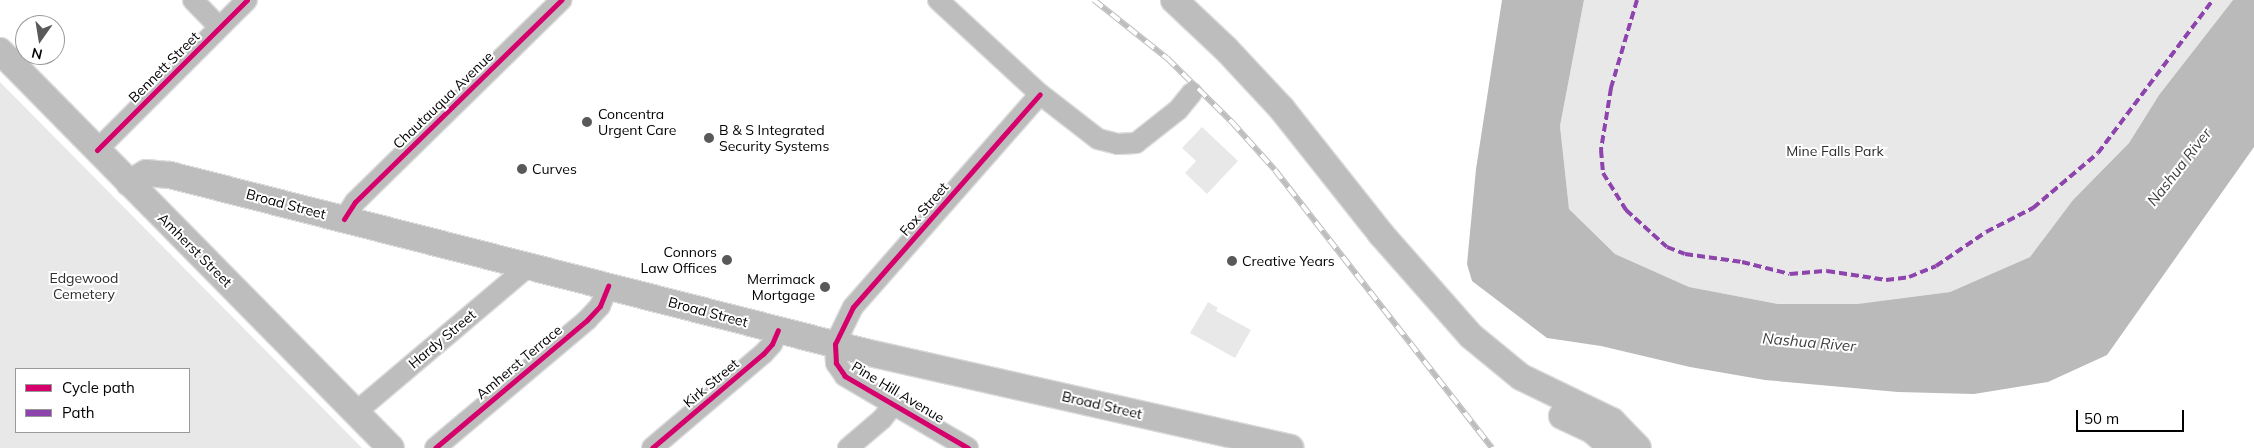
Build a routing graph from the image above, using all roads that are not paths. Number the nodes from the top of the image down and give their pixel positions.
1 (193, 0) edge
2 (247, 0) edge
3 (561, 0) edge
4 (938, 0) edge
5 (1174, 0) edge
6 (219, 27) junction
7 (0, 51) edge
8 (1040, 94) junction
9 (1192, 94) dead end
10 (96, 150) junction
11 (129, 183) junction
12 (344, 219) junction
13 (1381, 234) junction
14 (529, 266) junction
15 (608, 286) junction
16 (778, 330) junction
17 (835, 344) junction
18 (894, 404) junction
19 (356, 412) junction
20 (391, 448) edge
21 (435, 448) edge
22 (652, 448) edge
23 (848, 448) edge
24 (968, 448) edge
25 (1290, 448) edge
26 (1614, 448) edge
27 (1638, 448) edge

1 - 6 street
2 - 6 street, Bennett Street
3 - 12 street, Chautauqua Avenue
4 - 8 street
5 - 13 main road
6 - 10 street, Bennett Street
7 - 10 main road, Amherst Street
8 - 9 street
8 - 17 street, Fox Street
10 - 11 main road, Amherst Street
11 - 12 main road, Broad Street
11 - 19 main road, Amherst Street
12 - 14 main road, Broad Street
13 - 26 main road
13 - 27 main road
14 - 15 main road, Broad Street
14 - 19 street, Hardy Street
15 - 16 main road, Broad Street
15 - 21 street, Amherst Terrace
16 - 17 main road, Broad Street
16 - 22 street, Kirk Street
17 - 18 street, Pine Hill Avenue
17 - 25 main road, Broad Street
18 - 23 street
18 - 24 street, Pine Hill Avenue
19 - 20 main road, Amherst Street

